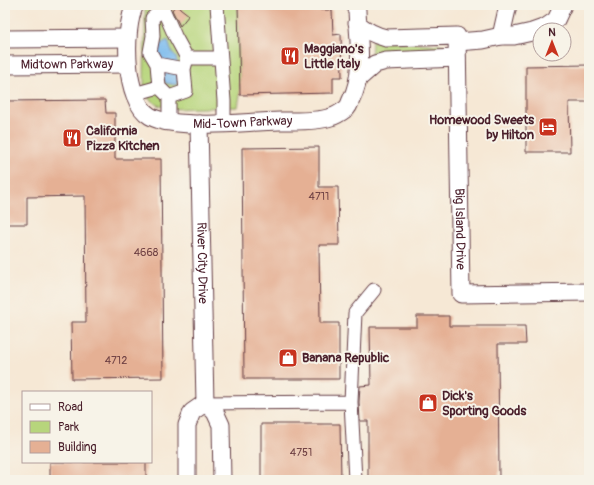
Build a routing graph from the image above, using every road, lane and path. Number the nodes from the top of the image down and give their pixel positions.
1 (217, 5) edge
2 (354, 5) edge
3 (508, 5) edge
4 (563, 5) edge
5 (163, 7) edge
6 (133, 9) edge
7 (152, 18) junction
8 (357, 23) junction
9 (501, 36) junction
10 (128, 38) junction
11 (5, 39) edge
12 (457, 46) junction
13 (220, 58) junction
14 (186, 63) junction
15 (128, 64) junction
16 (157, 64) junction
17 (5, 65) edge
18 (359, 78) junction
19 (159, 87) junction
20 (134, 94) junction
21 (169, 97) junction
22 (169, 122) junction
23 (224, 123) junction
24 (199, 124) junction
25 (374, 290) dead end
26 (589, 292) edge
27 (351, 402) junction
28 (205, 403) junction
29 (187, 480) edge
30 (222, 480) edge
31 (355, 480) edge

1 - 13 street
2 - 8 street, Mid-Town Parkway
3 - 9 street
4 - 9 street
5 - 7 street
5 - 14 street
6 - 7 street
6 - 10 street, Mid-Town Parkway
7 - 16 street
8 - 12 street
8 - 18 street, Mid-Town Parkway
9 - 12 street
10 - 11 street, Midtown Parkway
10 - 15 street, Mid-Town Parkway
12 - 18 street
12 - 26 street, Big Island Drive
13 - 14 street
13 - 23 street
14 - 16 street
14 - 21 street
15 - 17 street, Midtown Parkway
15 - 20 street, Mid-Town Parkway
16 - 19 street
18 - 23 street, Mid-Town Parkway
19 - 20 street
19 - 21 street
20 - 22 street, Mid-Town Parkway
21 - 22 street
22 - 24 street, Mid-Town Parkway
23 - 24 street, Mid-Town Parkway
24 - 28 street, River City Drive
25 - 27 street
27 - 28 street
27 - 31 street
28 - 29 street
28 - 30 street

